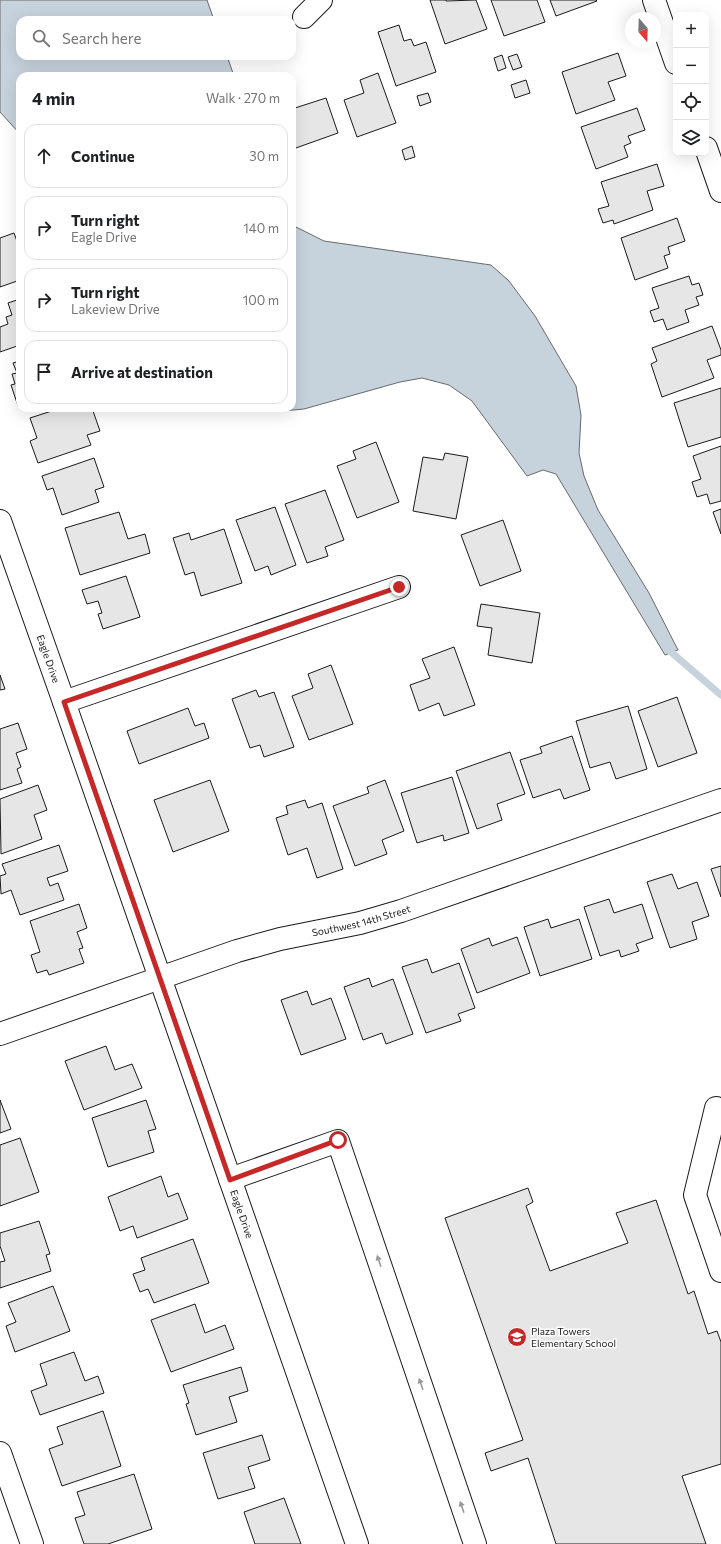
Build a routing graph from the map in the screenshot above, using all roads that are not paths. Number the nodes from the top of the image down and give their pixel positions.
1 (321, 0) edge
2 (654, 0) edge
3 (304, 17) dead end
4 (673, 54) edge
5 (709, 156) edge
6 (721, 191) edge
7 (0, 522) edge
8 (399, 587) dead end
9 (64, 702) junction
10 (721, 800) edge
11 (160, 979) junction
12 (0, 1034) edge
13 (716, 1108) dead end
14 (230, 1180) junction
15 (721, 1271) edge
16 (0, 1454) edge
17 (32, 1544) edge
18 (357, 1544) edge
19 (475, 1544) edge

1 - 3 street
2 - 4 street
5 - 6 street
7 - 9 street, Eagle Drive
8 - 9 street
9 - 11 street, Eagle Drive
10 - 11 street, Southwest 14th Street
11 - 12 street, Southwest 14th Street
11 - 14 street, Eagle Drive
13 - 15 street
14 - 18 street, Eagle Drive
19 -> 14 street
16 - 17 street

